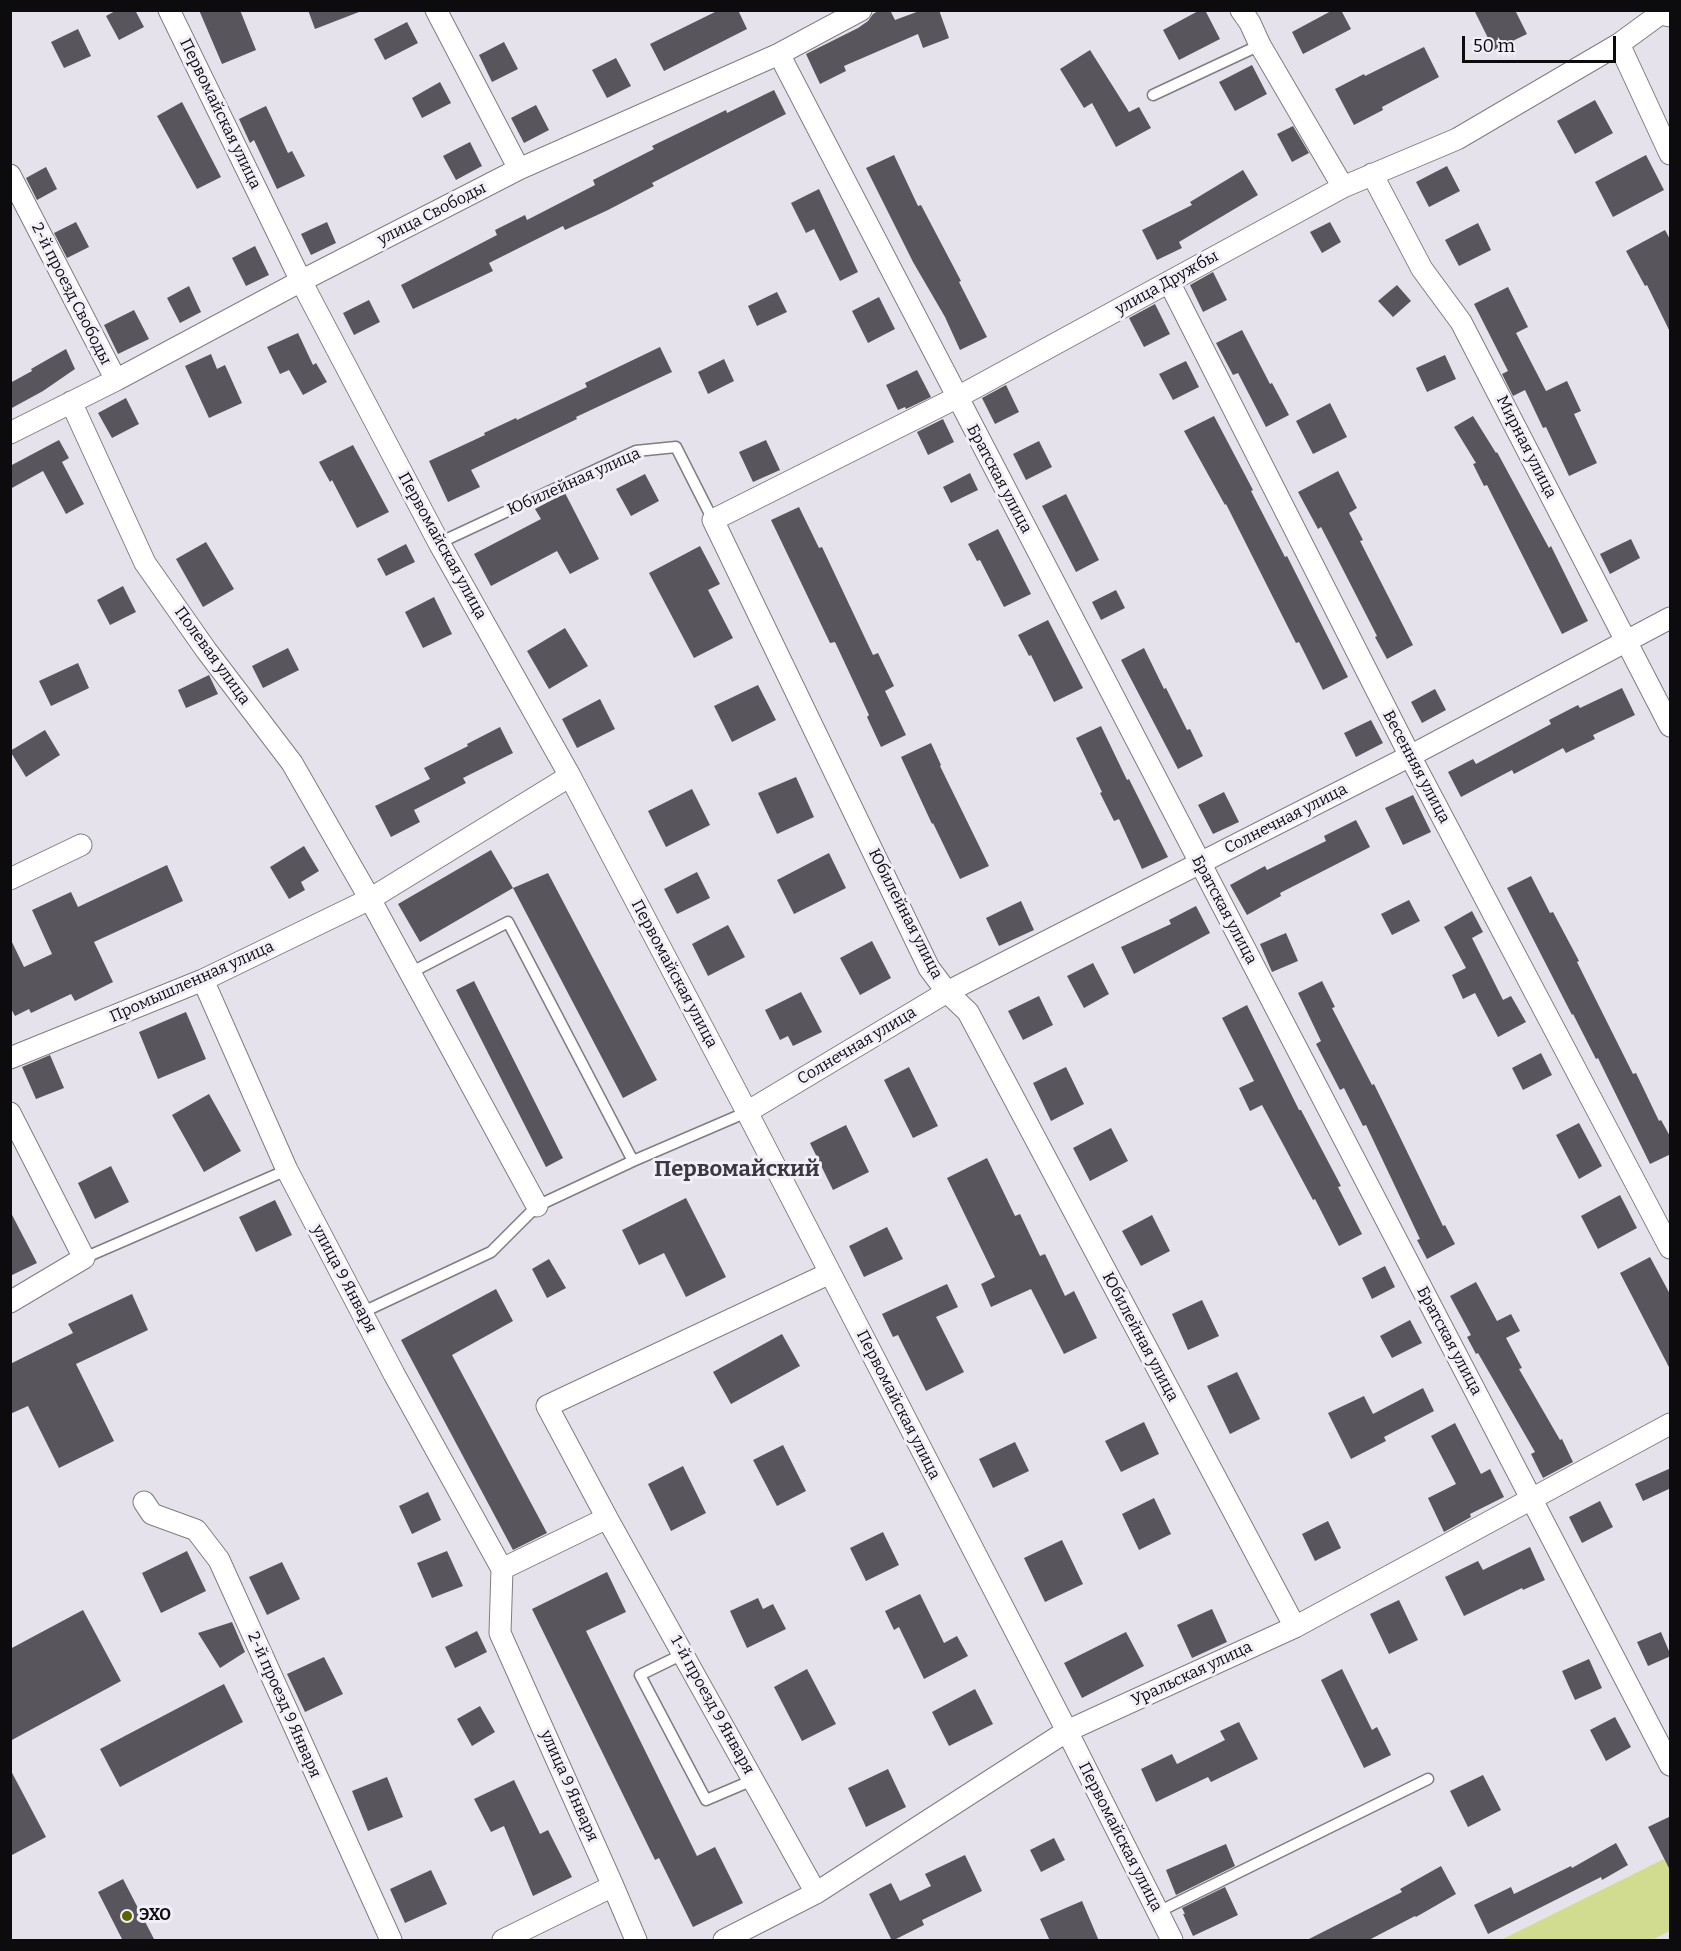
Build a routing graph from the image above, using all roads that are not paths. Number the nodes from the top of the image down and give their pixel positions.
1 (169, 10) edge
2 (436, 10) edge
3 (861, 10) edge
4 (1241, 10) edge
5 (1663, 13) edge
6 (1619, 44) junction
7 (1260, 45) junction
8 (779, 54) junction
9 (1153, 95) dead end
10 (1671, 154) edge
11 (519, 169) junction
12 (1372, 174) junction
13 (10, 175) edge
14 (1343, 188) junction
15 (302, 281) junction
16 (1169, 282) junction
17 (116, 380) junction
18 (956, 398) junction
19 (71, 402) junction
20 (10, 433) edge
21 (712, 520) junction
22 (439, 543) junction
23 (1671, 618) edge
24 (1626, 642) junction
25 (1671, 726) edge
26 (1410, 756) junction
27 (570, 777) junction
28 (81, 845) dead end
29 (1199, 862) junction
30 (10, 879) edge
31 (370, 899) junction
32 (410, 973) junction
33 (202, 980) junction
34 (947, 992) junction
35 (10, 1058) edge
36 (747, 1112) junction
37 (10, 1113) edge
38 (633, 1161) junction
39 (287, 1170) junction
40 (537, 1206) junction
41 (1671, 1248) edge
42 (84, 1258) junction
43 (830, 1273) junction
44 (10, 1302) edge
45 (362, 1313) junction
46 (1671, 1424) edge
47 (1531, 1498) junction
48 (144, 1502) dead end
49 (608, 1518) junction
50 (502, 1569) junction
51 (1295, 1627) junction
52 (683, 1654) junction
53 (1067, 1731) junction
54 (1671, 1766) edge
55 (1428, 1779) dead end
56 (753, 1780) junction
57 (614, 1887) junction
58 (816, 1893) junction
59 (1158, 1912) junction
60 (391, 1941) edge
61 (503, 1941) edge
62 (636, 1941) edge
63 (724, 1941) edge
64 (1173, 1941) edge

1 - 15 street, Первомайская улица
2 - 11 street
3 - 8 street, улица Свободы
4 - 7 street
5 - 6 street, улица Дружбы
6 - 10 street
6 - 12 street, улица Дружбы
7 - 9 lane
7 - 14 street
8 - 11 street, улица Свободы
8 - 18 street, Братская улица
11 - 15 street, улица Свободы
12 - 14 street, улица Дружбы
12 - 24 street, Мирная улица
13 - 17 street, 2-й проезд Свободы
14 - 16 street, улица Дружбы
15 - 17 street, улица Свободы
15 - 22 street, Первомайская улица
16 - 18 street, улица Дружбы
16 - 26 street, Весенняя улица
17 - 19 street, улица Свободы
18 - 21 street, улица Дружбы
18 - 29 street, Братская улица
19 - 20 street, улица Свободы
19 - 31 street, Полевая улица
21 - 22 lane, Юбилейная улица
21 - 34 street, Юбилейная улица
22 - 27 street, Первомайская улица
23 - 24 street, Солнечная улица
24 - 25 street, Мирная улица
24 - 26 street, Солнечная улица
26 - 29 street, Солнечная улица
26 - 41 street, Весенняя улица
27 - 31 street, Промышленная улица
27 - 36 street, Первомайская улица
28 - 30 street
29 - 34 street, Солнечная улица
29 - 47 street, Братская улица
31 - 32 street
31 - 33 street, Промышленная улица
32 - 38 lane
32 - 40 street
33 - 35 street, Промышленная улица
33 - 39 street, улица 9 Января
34 - 36 street, Солнечная улица
34 - 51 street, Юбилейная улица
36 - 38 lane
36 - 43 street, Первомайская улица
37 - 42 street
38 - 40 lane
39 - 42 lane
39 - 45 street, улица 9 Января
40 - 45 lane
42 - 44 street
43 - 49 street
43 - 53 street, Первомайская улица
45 - 50 street, улица 9 Января
46 - 47 street, Уральская улица
47 - 51 street, Уральская улица
47 - 54 street, Братская улица
48 - 60 street, 2-й проезд 9 Января
49 - 50 street
49 - 52 street, 1-й проезд 9 Января
50 - 57 street, улица 9 Января
51 - 53 street, Уральская улица
52 - 56 street, 1-й проезд 9 Января
52 - 56 lane
53 - 58 street, Уральская улица
53 - 59 street, Первомайская улица
55 - 59 lane
56 - 58 street, 1-й проезд 9 Января
57 - 61 street
57 - 62 street
58 - 63 street, Уральская улица
59 - 64 street, Первомайская улица

